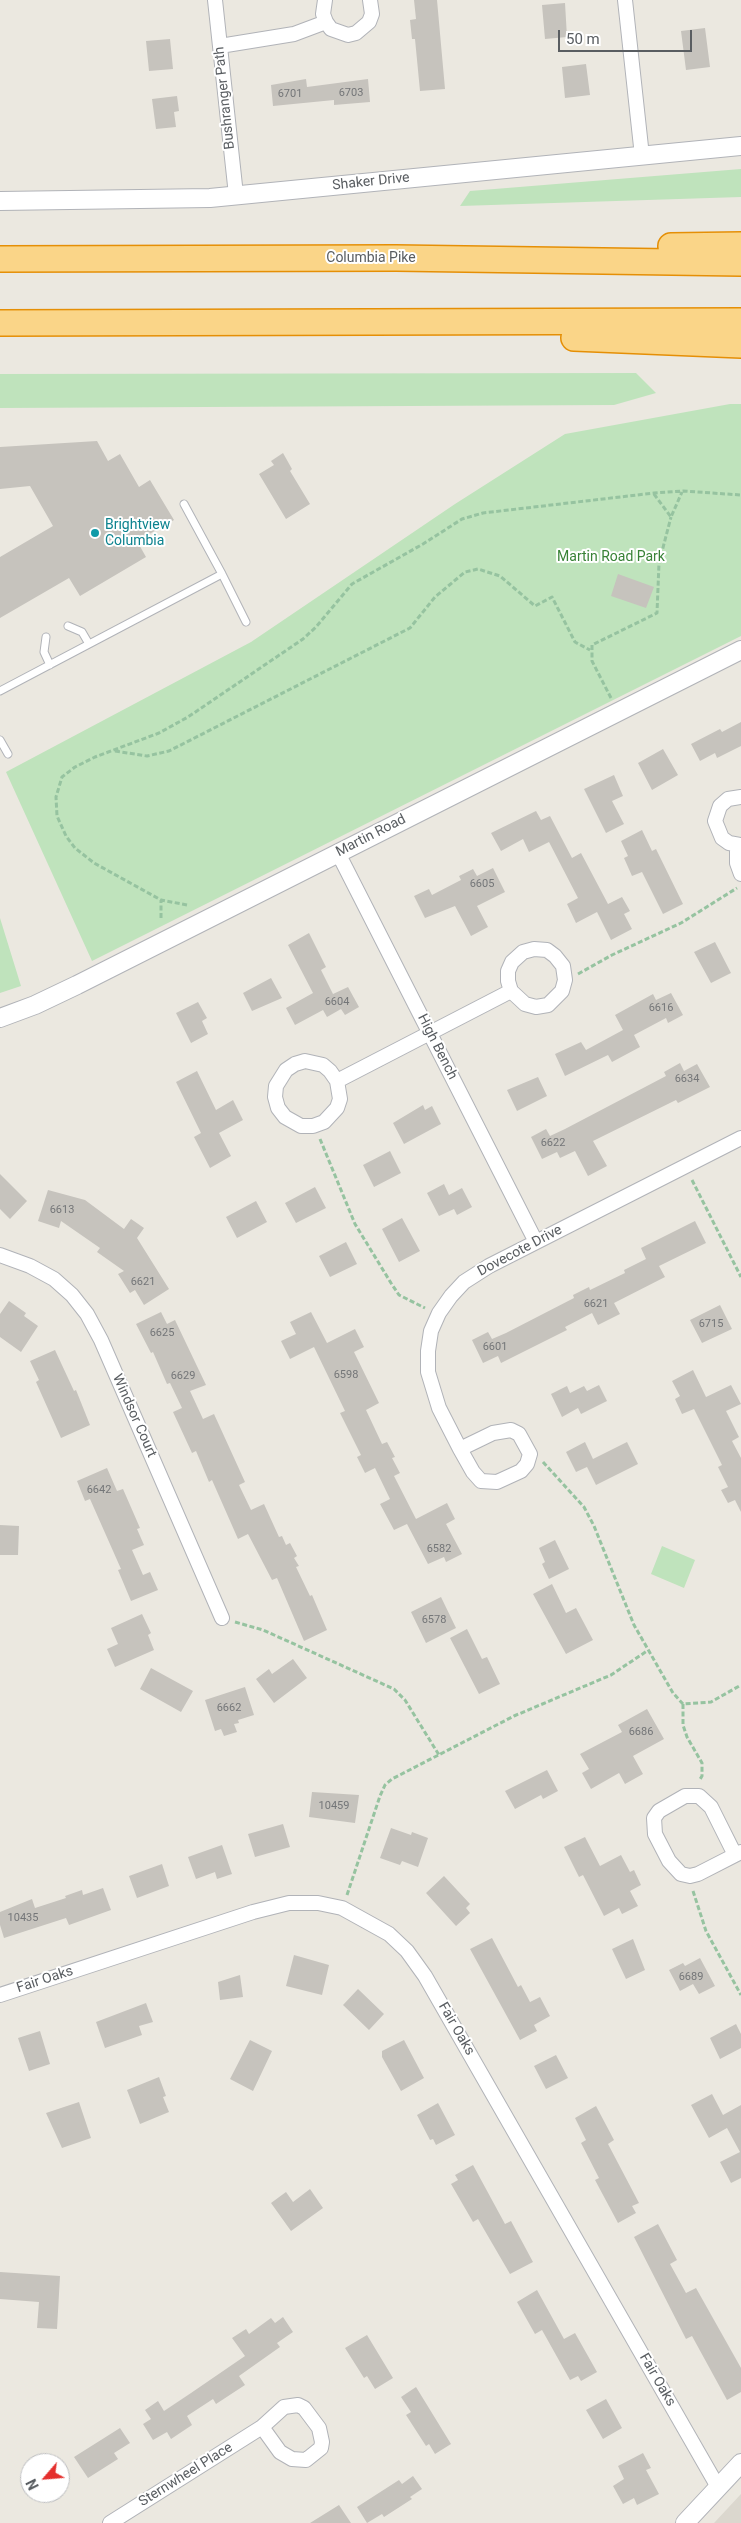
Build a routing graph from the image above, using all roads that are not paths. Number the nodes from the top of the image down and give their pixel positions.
1 (215, 0) edge
2 (325, 0) edge
3 (370, 0) edge
4 (625, 0) edge
5 (326, 22) junction
6 (220, 46) junction
7 (741, 146) edge
8 (642, 156) junction
9 (236, 196) junction
10 (0, 201) edge
11 (741, 245) edge
12 (396, 258) junction
13 (0, 259) edge
14 (741, 263) edge
15 (741, 321) edge
16 (197, 322) junction
17 (0, 323) edge
18 (741, 345) edge
19 (184, 504) dead end
20 (222, 574) junction
21 (246, 622) dead end
22 (68, 626) dead end
23 (46, 637) dead end
24 (89, 644) junction
25 (741, 650) edge
26 (50, 665) junction
27 (0, 691) edge
28 (0, 740) edge
29 (8, 754) dead end
30 (741, 797) edge
31 (739, 845) edge
32 (338, 853) junction
33 (741, 874) edge
34 (511, 991) junction
35 (0, 1018) edge
36 (430, 1033) junction
37 (337, 1081) junction
38 (741, 1138) edge
39 (536, 1242) junction
40 (0, 1255) edge
41 (460, 1449) junction
42 (222, 1618) road end
43 (738, 1854) edge
44 (0, 1995) edge
45 (262, 2427) junction
46 (741, 2463) edge
47 (718, 2487) junction
48 (110, 2523) edge
49 (685, 2523) edge

1 - 6 street, Bushranger Path
2 - 5 street
3 - 5 street
4 - 8 street
5 - 6 street
6 - 9 street, Bushranger Path
7 - 8 street, Shaker Drive
8 - 9 street, Shaker Drive
9 - 10 street, Shaker Drive
11 - 12 highway
12 - 13 highway, Columbia Pike
12 - 14 highway, Columbia Pike
15 - 16 highway
16 - 17 highway
16 - 18 highway
19 - 20 lane
20 - 21 lane
20 - 24 lane
22 - 24 lane
23 - 26 lane
24 - 26 lane
25 - 32 street, Martin Road
26 - 27 lane
28 - 29 lane
30 - 31 street
31 - 33 street
32 - 35 street, Martin Road
32 - 36 street, High Bench
34 - 34 street
34 - 36 street
36 - 37 street
36 - 39 street, High Bench
37 - 37 street
38 - 39 street, Dovecote Drive
39 - 41 street, Dovecote Drive
40 - 42 street, Windsor Court
41 - 41 street, Dovecote Drive
43 - 43 street
44 - 47 street, Fair Oaks
45 - 45 street, Sternwheel Place
45 - 48 street, Sternwheel Place
46 - 47 street
47 - 49 street

